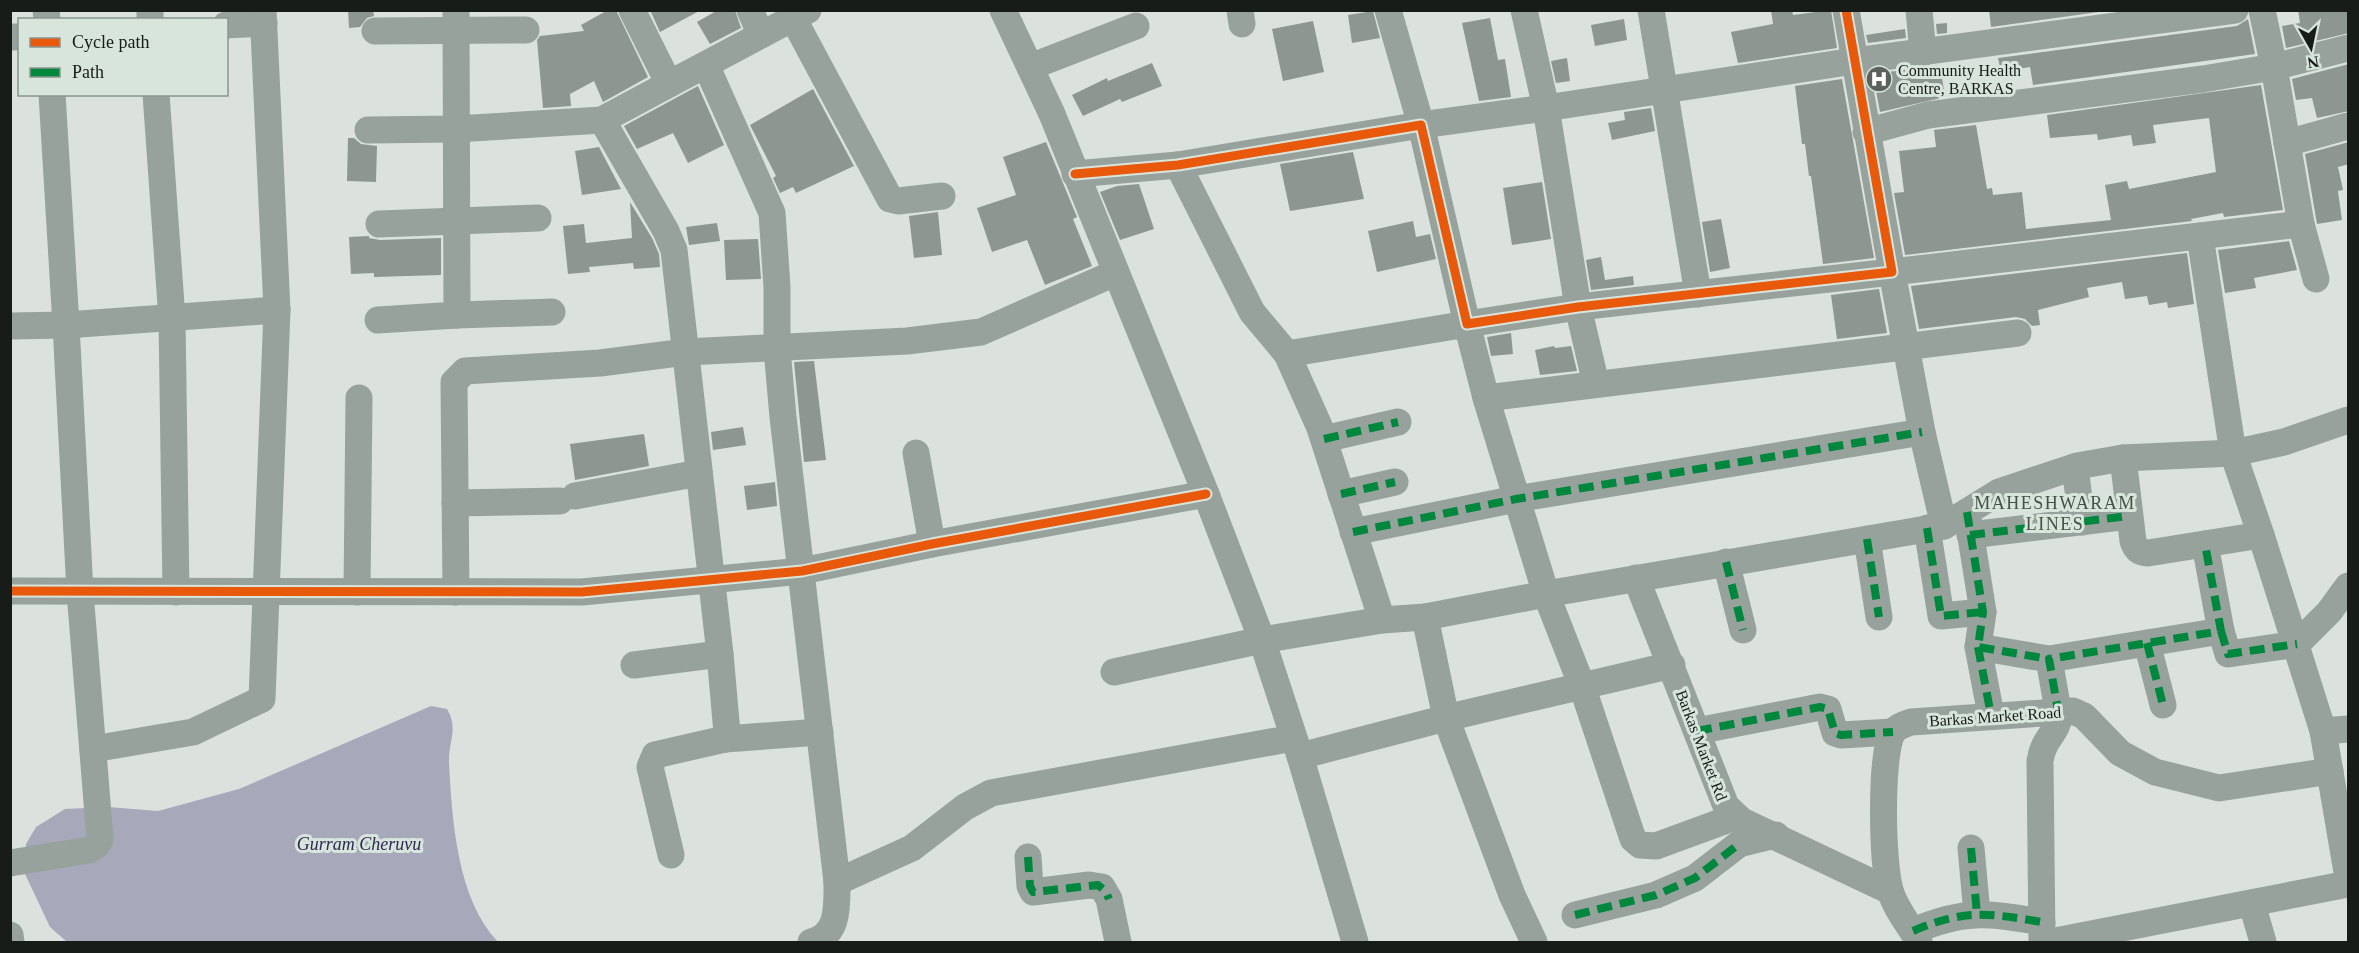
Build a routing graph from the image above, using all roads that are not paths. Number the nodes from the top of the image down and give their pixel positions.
1 (632, 10) edge
2 (1003, 10) edge
3 (1388, 10) edge
4 (1524, 10) edge
5 (1651, 10) edge
6 (1846, 10) edge
7 (1919, 10) edge
8 (2235, 10) edge
9 (2262, 10) edge
10 (801, 14) edge
11 (264, 17) edge
12 (2099, 19) edge
13 (456, 21) edge
14 (755, 22) edge
15 (228, 25) edge
16 (1136, 26) dead end
17 (526, 30) dead end
18 (375, 32) dead end
19 (2349, 48) edge
20 (1923, 53) junction
21 (1854, 61) junction
22 (706, 65) junction
23 (1030, 67) junction
24 (2274, 67) junction
25 (669, 84) junction
26 (1665, 91) junction
27 (52, 96) edge
28 (156, 96) edge
29 (1546, 108) junction
30 (602, 120) junction
31 (1421, 125) junction
32 (2349, 126) edge
33 (456, 129) junction
34 (368, 130) dead end
35 (1866, 132) junction
36 (2288, 143) junction
37 (1178, 165) junction
38 (1075, 174) junction
39 (942, 196) dead end
40 (538, 218) dead end
41 (457, 221) junction
42 (379, 224) dead end
43 (2301, 224) junction
44 (2200, 236) junction
45 (1892, 272) junction
46 (1114, 273) junction
47 (2316, 279) dead end
48 (1698, 294) junction
49 (1578, 307) junction
50 (277, 310) junction
51 (552, 312) dead end
52 (457, 315) junction
53 (172, 319) junction
54 (378, 320) dead end
55 (1467, 324) junction
56 (66, 325) junction
57 (10, 326) edge
58 (2018, 333) dead end
59 (1908, 348) junction
60 (777, 349) junction
61 (686, 352) junction
62 (1287, 354) junction
63 (1596, 384) junction
64 (359, 398) dead end
65 (1486, 398) junction
66 (2349, 420) edge
67 (1398, 422) dead end
68 (1922, 432) junction
69 (1324, 439) junction
70 (916, 453) dead end
71 (2233, 453) junction
72 (2123, 458) junction
73 (2075, 467) junction
74 (699, 473) junction
75 (1395, 482) dead end
76 (1206, 494) junction
77 (1341, 494) junction
78 (1516, 499) junction
79 (455, 503) junction
80 (2129, 516) junction
81 (2082, 522) junction
82 (1969, 523) junction
83 (1935, 527) junction
84 (1353, 532) junction
85 (2261, 535) junction
86 (1867, 539) junction
87 (932, 544) junction
88 (2205, 544) junction
89 (1726, 562) junction
90 (802, 571) junction
91 (1636, 578) junction
92 (713, 580) junction
93 (2349, 586) edge
94 (10, 591) edge
95 (80, 592) junction
96 (176, 592) junction
97 (268, 592) junction
98 (357, 592) junction
99 (456, 592) junction
100 (1546, 594) junction
101 (1983, 612) junction
102 (1879, 616) dead end
103 (1425, 617) junction
104 (1382, 620) junction
105 (1743, 630) dead end
106 (2221, 631) junction
107 (1262, 640) junction
108 (2147, 643) junction
109 (2297, 644) junction
110 (1978, 647) junction
111 (720, 654) junction
112 (2049, 659) junction
113 (633, 665) dead end
114 (1672, 665) junction
115 (1114, 672) dead end
116 (1582, 686) junction
117 (2163, 705) dead end
118 (2059, 710) junction
119 (1991, 715) junction
120 (1446, 718) junction
121 (2336, 730) edge
122 (1697, 731) junction
123 (820, 732) junction
124 (1893, 732) junction
125 (725, 740) junction
126 (1297, 747) junction
127 (93, 749) junction
128 (2330, 771) junction
129 (1735, 817) junction
130 (1776, 835) junction
131 (1971, 848) dead end
132 (671, 855) dead end
133 (1028, 857) dead end
134 (10, 863) edge
135 (2349, 878) edge
136 (837, 882) junction
137 (2349, 884) edge
138 (1890, 891) junction
139 (2252, 904) junction
140 (1977, 914) junction
141 (1575, 915) dead end
142 (10, 934) edge
143 (2044, 936) edge
144 (1916, 937) edge
145 (2106, 937) edge
146 (11, 942) edge
147 (811, 942) edge
148 (1118, 942) edge
149 (1355, 942) edge
150 (1534, 942) edge
151 (2263, 942) edge

1 - 25 street
2 - 23 street
3 - 31 street
4 - 29 street
5 - 26 street
6 - 21 street
7 - 20 street
8 - 12 street
9 - 24 street
10 - 14 street
10 - 39 street
11 - 15 street
11 - 50 street
12 - 20 street
13 - 17 street
13 - 18 street
13 - 33 street
14 - 22 street
16 - 23 street
19 - 24 street
20 - 21 street
21 - 26 street
21 - 35 street
22 - 25 street
22 - 60 street
23 - 38 street
24 - 35 street
24 - 36 street
25 - 30 street
26 - 29 street
26 - 48 street
27 - 56 street
28 - 53 street
29 - 31 street
29 - 49 street
30 - 33 street
30 - 61 street
31 - 37 street
31 - 55 street
32 - 36 street
33 - 34 street
33 - 41 street
35 - 45 street
36 - 43 street
37 - 38 street
37 - 62 street
38 - 46 street
40 - 41 street
41 - 42 street
41 - 52 street
43 - 44 street
43 - 47 street
44 - 45 street
44 - 71 street
45 - 48 street
45 - 59 street
46 - 60 street
46 - 76 street
48 - 49 street
49 - 55 street
49 - 63 street
50 - 53 street
50 - 97 street
51 - 52 street
52 - 54 street
53 - 56 street
53 - 96 street
55 - 62 street
55 - 65 street
56 - 57 street
56 - 95 street
58 - 59 street
59 - 63 street
59 - 68 street
60 - 61 street
60 - 90 street
61 - 74 street
61 - 79 street
62 - 69 street
63 - 65 street
64 - 98 street
65 - 78 street
66 - 71 street
67 - 69 street
68 - 78 street
68 - 83 street
69 - 77 street
70 - 87 street
71 - 72 street
71 - 85 street
72 - 73 street
72 - 80 street
73 - 81 street
73 - 82 street
74 - 79 street
74 - 92 street
75 - 77 street
76 - 87 street
76 - 107 street
77 - 84 street
78 - 84 street
78 - 100 street
79 - 99 street
80 - 81 street
80 - 88 street
81 - 82 street
82 - 83 street
82 - 101 street
83 - 86 street
83 - 101 street
84 - 104 street
85 - 88 street
85 - 109 street
86 - 89 street
86 - 102 street
87 - 90 street
88 - 106 street
89 - 91 street
89 - 105 street
90 - 92 street
90 - 123 street
91 - 100 street
91 - 114 street, Barkas Market Rd
92 - 99 street
92 - 111 street
93 - 109 street
94 - 95 street
95 - 96 street
95 - 127 street
96 - 97 street
97 - 98 street
97 - 127 street
98 - 99 street
100 - 103 street
100 - 116 street
101 - 110 street
103 - 104 street
103 - 120 street
104 - 107 street
106 - 108 street
106 - 109 street
107 - 115 street
107 - 126 street
108 - 112 street
108 - 117 street
109 - 121 street
110 - 112 street
110 - 119 street
111 - 113 street
111 - 125 street
112 - 118 street
114 - 116 street
114 - 122 street, Barkas Market Rd
116 - 120 street
116 - 129 street
118 - 119 street, Barkas Market Road
118 - 128 street, Barkas Market Road
118 - 143 street
119 - 124 street, Barkas Market Road
120 - 126 street
120 - 150 street
121 - 128 street
122 - 124 street, Barkas Market Road
122 - 129 street, Barkas Market Rd
123 - 125 street
123 - 136 street
124 - 138 street
125 - 132 street
126 - 136 street
126 - 149 street
127 - 134 street
128 - 135 street
129 - 130 street, Barkas Market Rd
130 - 138 street, Barkas Market Rd
130 - 141 street
131 - 140 street
133 - 148 street
136 - 147 street
137 - 139 street
138 - 144 street
139 - 145 street
139 - 151 street
140 - 143 street
140 - 144 street
142 - 146 street
143 - 145 street

